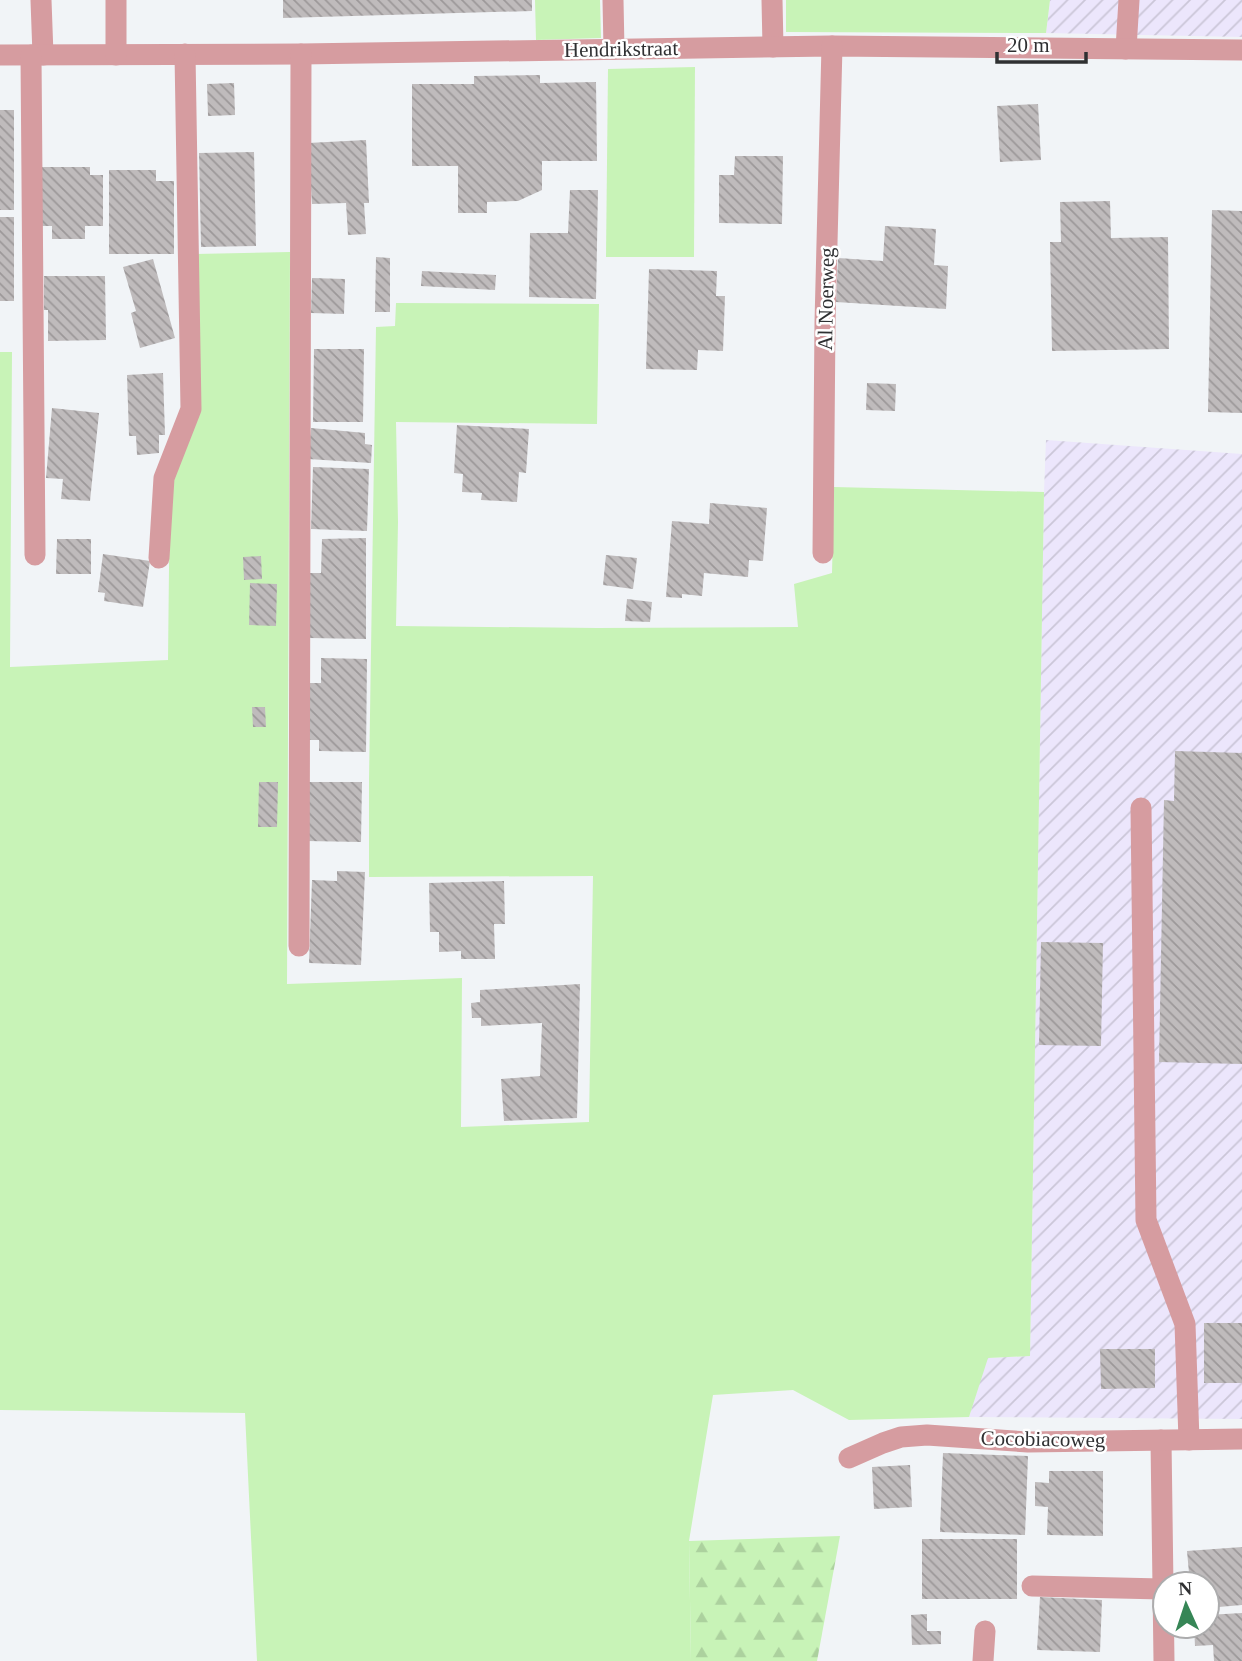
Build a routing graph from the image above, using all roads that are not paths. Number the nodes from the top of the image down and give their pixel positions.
1 (41, 0) edge
2 (116, 0) edge
3 (613, 0) edge
4 (772, 0) edge
5 (1129, 0) edge
6 (832, 46) junction
7 (773, 47) junction
8 (1126, 49) junction
9 (614, 50) junction
10 (1242, 50) edge
11 (185, 54) junction
12 (301, 54) junction
13 (0, 55) edge
14 (37, 55) junction
15 (116, 55) junction
16 (823, 553) dead end
17 (35, 555) dead end
18 (159, 558) dead end
19 (1140, 808) dead end
20 (299, 946) dead end
21 (1242, 1439) edge
22 (1161, 1440) junction
23 (1189, 1440) junction
24 (849, 1458) dead end
25 (1162, 1570) edge
26 (1032, 1586) dead end
27 (1151, 1589) edge
28 (985, 1631) dead end
29 (1163, 1640) edge
30 (983, 1661) edge
31 (1164, 1661) edge

1 - 14 street
2 - 15 street
3 - 9 street
4 - 7 street
5 - 8 street
6 - 7 street, Hendrikstraat
6 - 8 street, Hendrikstraat
6 - 16 street, Al Noerweg
7 - 9 street, Hendrikstraat
8 - 10 street, Hendrikstraat
9 - 12 street, Hendrikstraat
11 - 12 street, Hendrikstraat
11 - 15 street, Hendrikstraat
11 - 18 street
12 - 20 street
13 - 14 street, Hendrikstraat
14 - 15 street, Hendrikstraat
14 - 17 street
19 - 23 street
21 - 23 street, Cocobiacoweg
22 - 23 street, Cocobiacoweg
22 - 24 street, Cocobiacoweg
22 - 25 street
26 - 27 street
28 - 30 street
29 - 31 street

